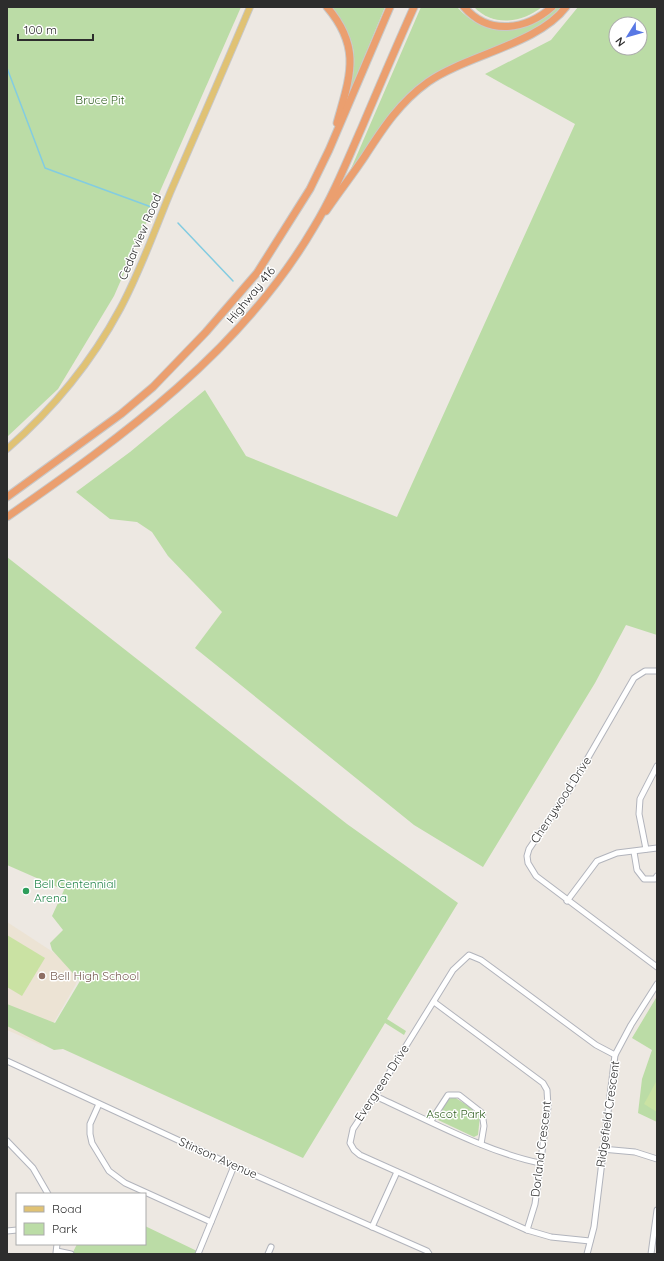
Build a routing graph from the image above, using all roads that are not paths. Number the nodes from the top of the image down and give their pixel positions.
1 (250, 7) edge
2 (327, 7) edge
3 (390, 7) edge
4 (414, 7) edge
5 (464, 7) edge
6 (552, 7) edge
7 (566, 7) edge
8 (329, 150) junction
9 (314, 227) junction
10 (7, 449) edge
11 (7, 497) edge
12 (7, 517) edge
13 (657, 671) edge
14 (657, 766) edge
15 (657, 848) edge
16 (646, 849) junction
17 (634, 852) junction
18 (657, 876) edge
19 (568, 901) junction
20 (657, 967) edge
21 (657, 984) edge
22 (434, 1002) junction
23 (615, 1055) junction
24 (7, 1061) edge
25 (375, 1096) junction
26 (98, 1104) junction
27 (431, 1121) junction
28 (7, 1141) edge
29 (481, 1144) junction
30 (602, 1149) junction
31 (657, 1159) edge
32 (540, 1163) junction
33 (234, 1166) junction
34 (397, 1172) junction
35 (47, 1193) edge
36 (657, 1210) edge
37 (211, 1222) junction
38 (656, 1226) edge
39 (372, 1227) junction
40 (527, 1230) junction
41 (590, 1242) junction
42 (271, 1247) dead end
43 (57, 1252) edge
44 (71, 1254) edge
45 (198, 1254) edge
46 (268, 1254) edge
47 (429, 1254) edge
48 (586, 1254) edge
49 (651, 1254) edge

1 - 10 main road, Cedarview Road
2 - 8 highway
3 - 8 highway, Highway 416
4 - 9 highway, Highway 416
5 - 6 highway
7 - 9 highway
8 - 11 highway, Highway 416
9 - 12 highway, Highway 416
13 - 19 street, Cherrywood Drive
14 - 16 street
15 - 16 street
16 - 17 street
17 - 18 street
17 - 19 street
19 - 20 street, Cherrywood Drive
21 - 23 street, Ridgefield Crescent
22 - 23 street, Evergreen Drive
22 - 25 street, Evergreen Drive
22 - 32 street, Dorland Crescent
23 - 30 street, Ridgefield Crescent
24 - 26 street, Stinson Avenue
25 - 27 street
25 - 34 street, Evergreen Drive
26 - 33 street, Stinson Avenue
26 - 37 street
27 - 29 street
27 - 29 street
28 - 35 street
29 - 32 street
30 - 31 street
30 - 41 street, Ridgefield Crescent
32 - 40 street, Dorland Crescent
33 - 37 street
33 - 39 street, Stinson Avenue
34 - 39 street
34 - 40 street, Evergreen Drive
36 - 38 street
37 - 45 street
38 - 49 street
39 - 47 street, Stinson Avenue
40 - 41 street, Evergreen Drive
41 - 48 street, Ridgefield Crescent
42 - 46 street
43 - 44 street

